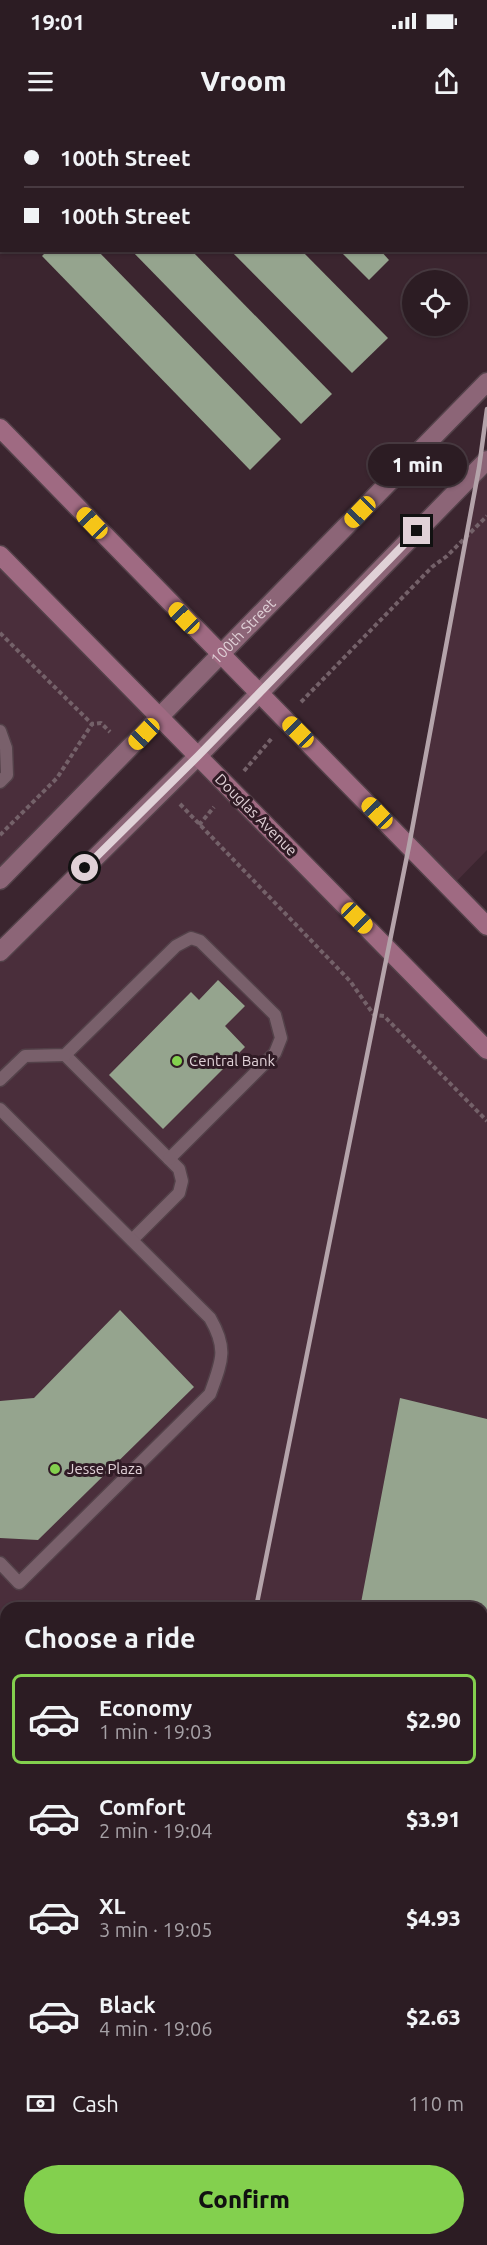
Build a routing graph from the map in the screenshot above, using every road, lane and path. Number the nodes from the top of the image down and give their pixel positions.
1 (487, 382) edge
2 (0, 428) edge
3 (487, 460) edge
4 (487, 516) edge
5 (0, 555) edge
6 (0, 633) edge
7 (221, 655) junction
8 (259, 692) junction
9 (160, 717) junction
10 (286, 720) junction
11 (101, 723) dead end
12 (92, 724) junction
13 (0, 731) edge
14 (198, 756) junction
15 (0, 782) edge
16 (230, 789) junction
17 (0, 835) edge
18 (0, 880) edge
19 (487, 926) edge
20 (0, 952) edge
21 (487, 1050) edge
22 (65, 1055) junction
23 (0, 1080) edge
24 (0, 1109) edge
25 (487, 1121) edge
26 (169, 1159) junction
27 (132, 1240) junction
28 (0, 1563) edge

1 - 7 main road, 100th Street
2 - 7 main road
3 - 8 main road
4 - 10 path
5 - 9 main road, Douglas Avenue
6 - 12 path
7 - 8 main road
7 - 9 main road, 100th Street
8 - 10 main road
8 - 14 main road
9 - 14 main road, Douglas Avenue
9 - 18 main road, 100th Street
10 - 16 path
10 - 19 main road
11 - 12 path
12 - 17 path
13 - 15 lane
14 - 16 main road, Douglas Avenue
14 - 20 main road
16 - 21 main road, Douglas Avenue
16 - 25 path
22 - 23 lane
22 - 26 lane
22 - 26 lane
24 - 27 lane
26 - 27 lane
27 - 28 lane

